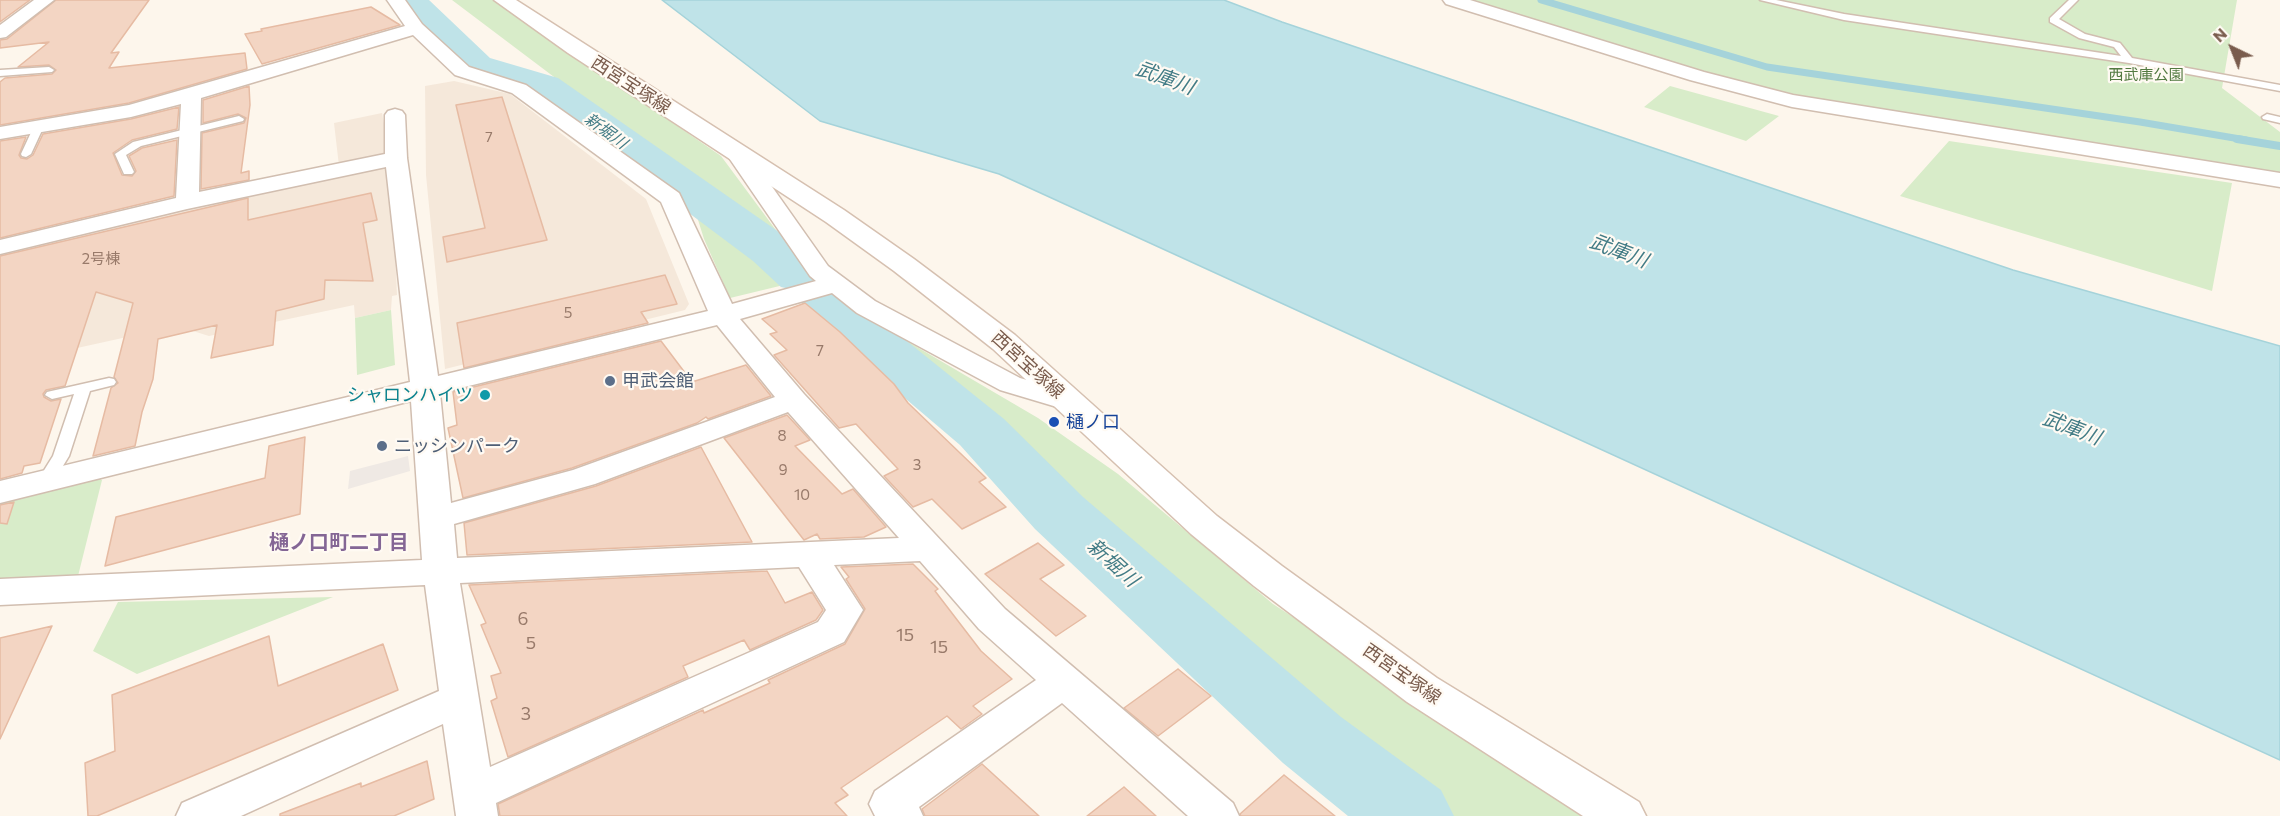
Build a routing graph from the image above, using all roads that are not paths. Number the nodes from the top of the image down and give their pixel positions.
1 (45, 0) edge
2 (396, 0) edge
3 (503, 0) edge
4 (1452, 0) edge
5 (1764, 0) edge
6 (2074, 0) edge
7 (416, 28) junction
8 (0, 33) edge
9 (2129, 60) junction
10 (49, 70) dead end
11 (0, 74) edge
12 (2280, 88) edge
13 (190, 95) junction
14 (395, 116) dead end
15 (2267, 117) dead end
16 (239, 118) dead end
17 (2280, 120) edge
18 (39, 126) junction
19 (189, 131) junction
20 (0, 133) edge
21 (736, 152) junction
22 (26, 154) dead end
23 (396, 158) junction
24 (128, 172) dead end
25 (2280, 180) edge
26 (187, 202) junction
27 (0, 247) edge
28 (836, 284) junction
29 (723, 315) junction
30 (109, 382) dead end
31 (84, 388) junction
32 (424, 388) junction
33 (52, 395) dead end
34 (793, 400) junction
35 (1067, 401) junction
36 (46, 480) junction
37 (0, 492) edge
38 (436, 518) junction
39 (928, 549) junction
40 (809, 555) junction
41 (441, 573) junction
42 (0, 592) edge
43 (1063, 681) junction
44 (460, 699) junction
45 (470, 808) edge
46 (888, 812) edge
47 (197, 816) edge
48 (1218, 816) edge
49 (1622, 816) edge

1 - 8 street
2 - 7 street
3 - 21 main road, 西宮宝塚線
4 - 25 street
5 - 9 lane
6 - 9 lane
7 - 13 street
7 - 29 street
9 - 12 lane
10 - 11 lane
13 - 18 street
13 - 19 street
14 - 23 street
15 - 17 lane
16 - 19 lane
18 - 20 street
18 - 22 lane
19 - 24 lane
19 - 26 street
21 - 28 street
21 - 35 main road, 西宮宝塚線
23 - 26 street
23 - 32 street
26 - 27 street
28 - 29 street
28 - 35 street
29 - 32 street
29 - 34 street
30 - 31 lane
31 - 33 lane
31 - 36 lane
32 - 36 street
32 - 38 street
34 - 38 street
34 - 39 street
35 - 49 main road, 西宮宝塚線
36 - 37 street
38 - 41 street
39 - 40 street
39 - 43 street
40 - 41 street
40 - 45 street
41 - 42 street
41 - 44 street
43 - 46 street
43 - 48 street
44 - 45 street
44 - 47 street

